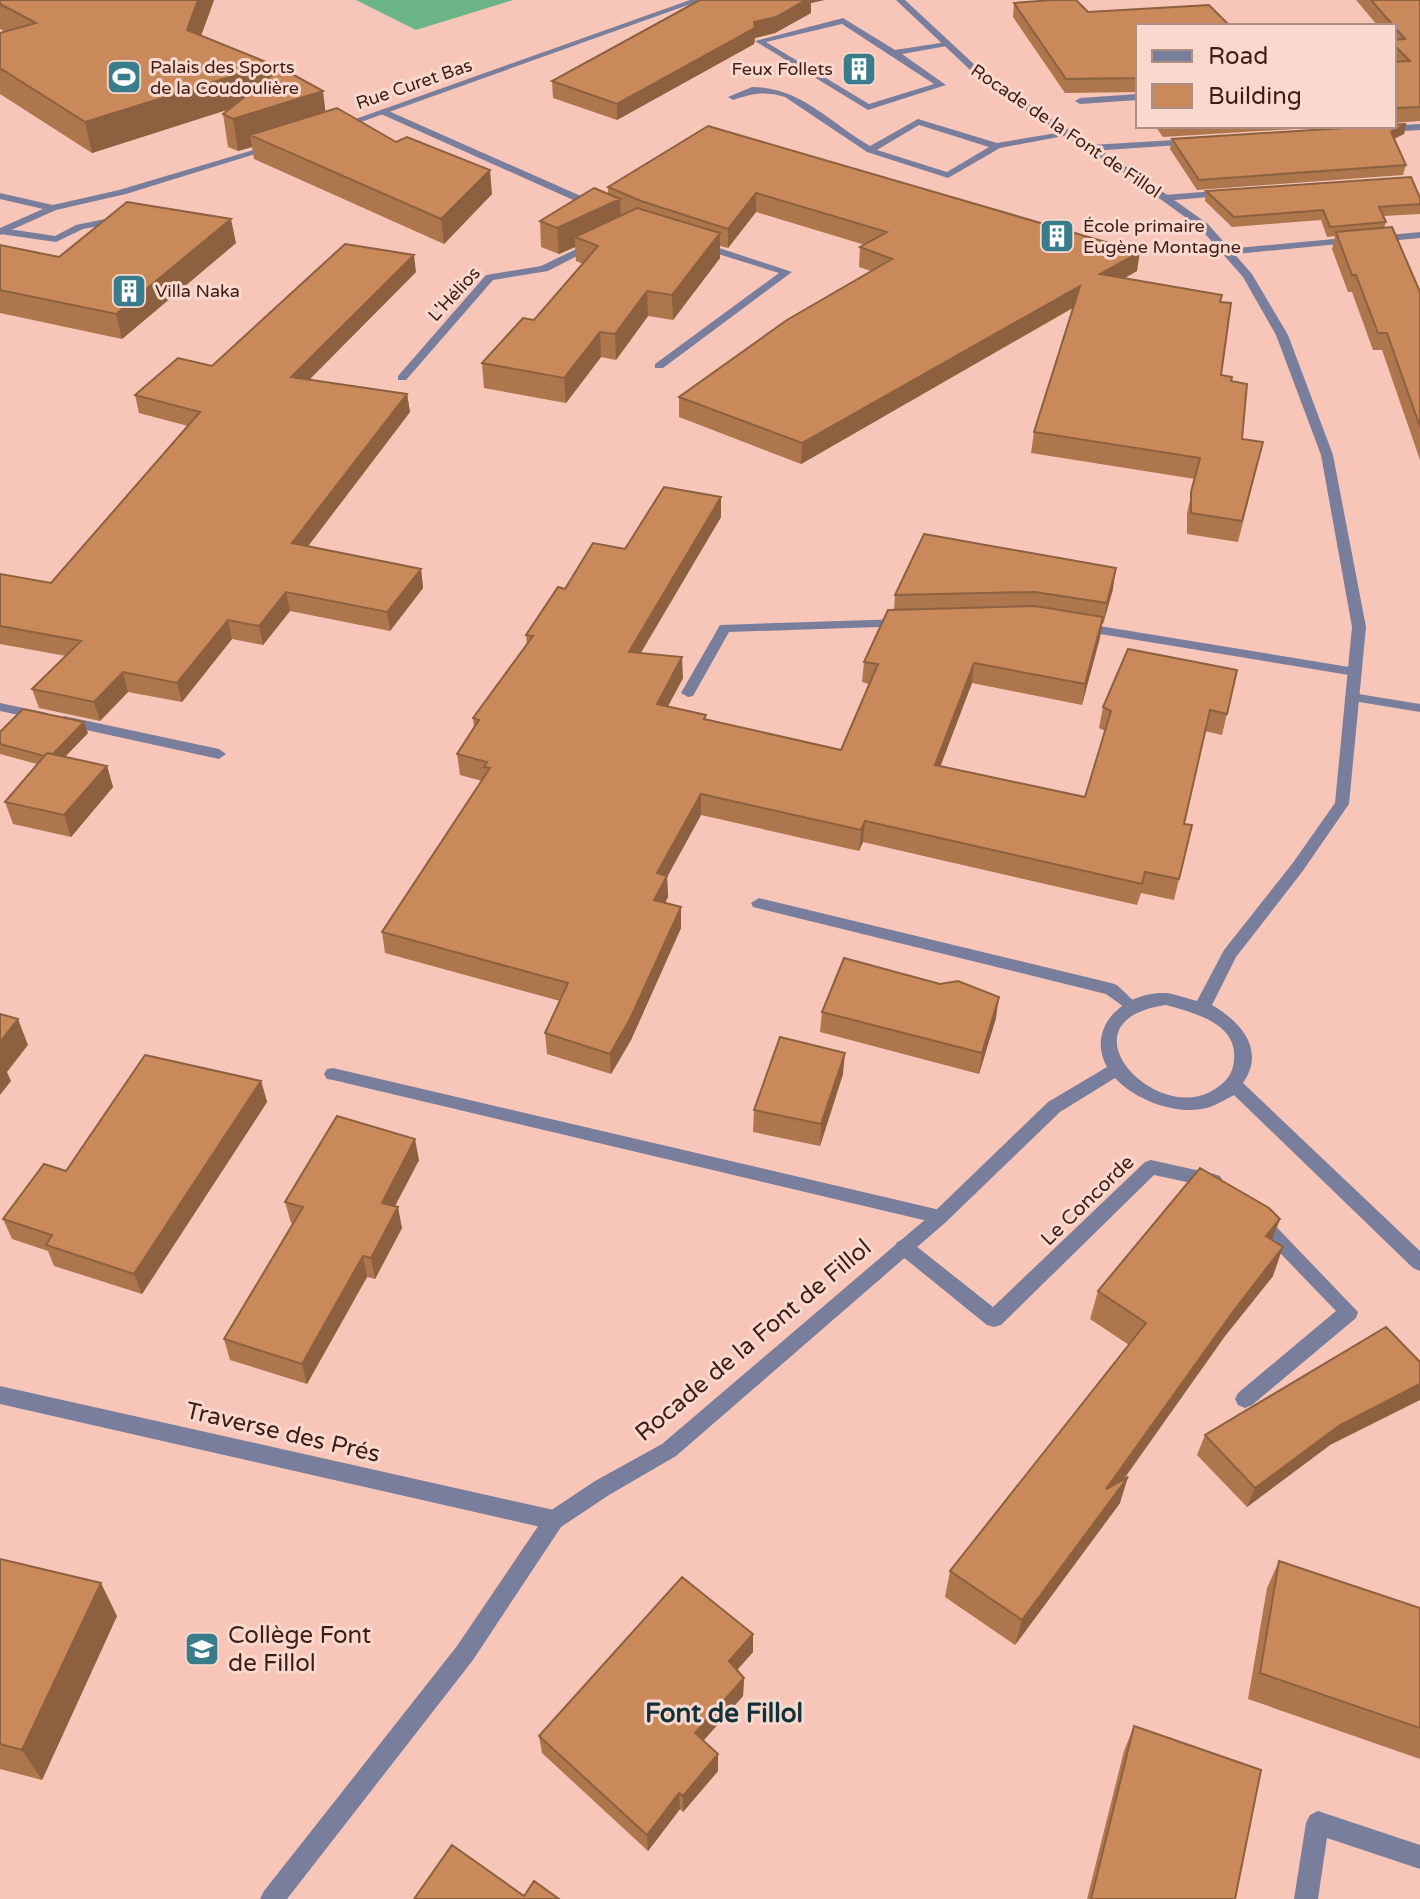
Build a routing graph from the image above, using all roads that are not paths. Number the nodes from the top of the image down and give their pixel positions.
1 (698, 0) edge
2 (900, 0) edge
3 (944, 44) junction
4 (894, 53) junction
5 (733, 97) dead end
6 (1136, 97) edge
7 (1080, 101) edge
8 (384, 112) junction
9 (1420, 127) edge
10 (1375, 130) edge
11 (324, 131) edge
12 (1069, 134) junction
13 (1208, 141) edge
14 (279, 145) edge
15 (997, 146) junction
16 (1091, 148) junction
17 (870, 150) junction
18 (1239, 192) edge
19 (0, 196) edge
20 (1164, 198) junction
21 (53, 208) junction
22 (607, 212) edge
23 (136, 218) edge
24 (1, 231) edge
25 (1420, 235) edge
26 (610, 237) edge
27 (696, 244) edge
28 (1226, 252) junction
29 (659, 366) dead end
30 (402, 378) dead end
31 (925, 622) edge
32 (1062, 625) edge
33 (1355, 672) junction
34 (688, 693) dead end
35 (1352, 697) junction
36 (0, 707) edge
37 (1420, 708) edge
38 (219, 754) dead end
39 (759, 903) dead end
40 (1131, 1006) junction
41 (1203, 1006) junction
42 (1117, 1069) junction
43 (333, 1074) dead end
44 (1235, 1086) junction
45 (940, 1217) junction
46 (904, 1247) junction
47 (1420, 1263) edge
48 (0, 1395) edge
49 (1245, 1399) dead end
50 (554, 1520) junction
51 (1420, 1857) edge
52 (272, 1899) edge
53 (1306, 1899) edge

1 - 8 street, Rue Curet Bas
2 - 3 street, Rocade de la Font de Fillol
3 - 4 street
3 - 12 street, Rocade de la Font de Fillol
4 - 4 street
5 - 17 street
6 - 7 street
8 - 11 street, Rue Curet Bas
8 - 22 street
9 - 10 street
12 - 15 street
12 - 16 street, Rocade de la Font de Fillol
13 - 16 street
14 - 21 street
15 - 17 street
15 - 17 street
16 - 20 street, Rocade de la Font de Fillol
18 - 20 street
19 - 21 street
20 - 28 street, Rocade de la Font de Fillol
21 - 24 street
23 - 24 street
25 - 28 street
26 - 30 street, L'Hélios
27 - 29 street
28 - 33 street, Rocade de la Font de Fillol
31 - 34 street
32 - 33 street
33 - 35 street, Rocade de la Font de Fillol
35 - 37 street
35 - 41 street, Rocade de la Font de Fillol
36 - 38 street
39 - 40 street
40 - 41 street
40 - 42 street
41 - 44 street
42 - 44 street
42 - 45 street, Rocade de la Font de Fillol
43 - 45 street
44 - 47 street
45 - 46 street, Rocade de la Font de Fillol
46 - 49 street, Le Concorde
46 - 50 street, Rocade de la Font de Fillol
48 - 50 street, Traverse des Prés
50 - 52 street, Rocade de la Font de Fillol
51 - 53 street

